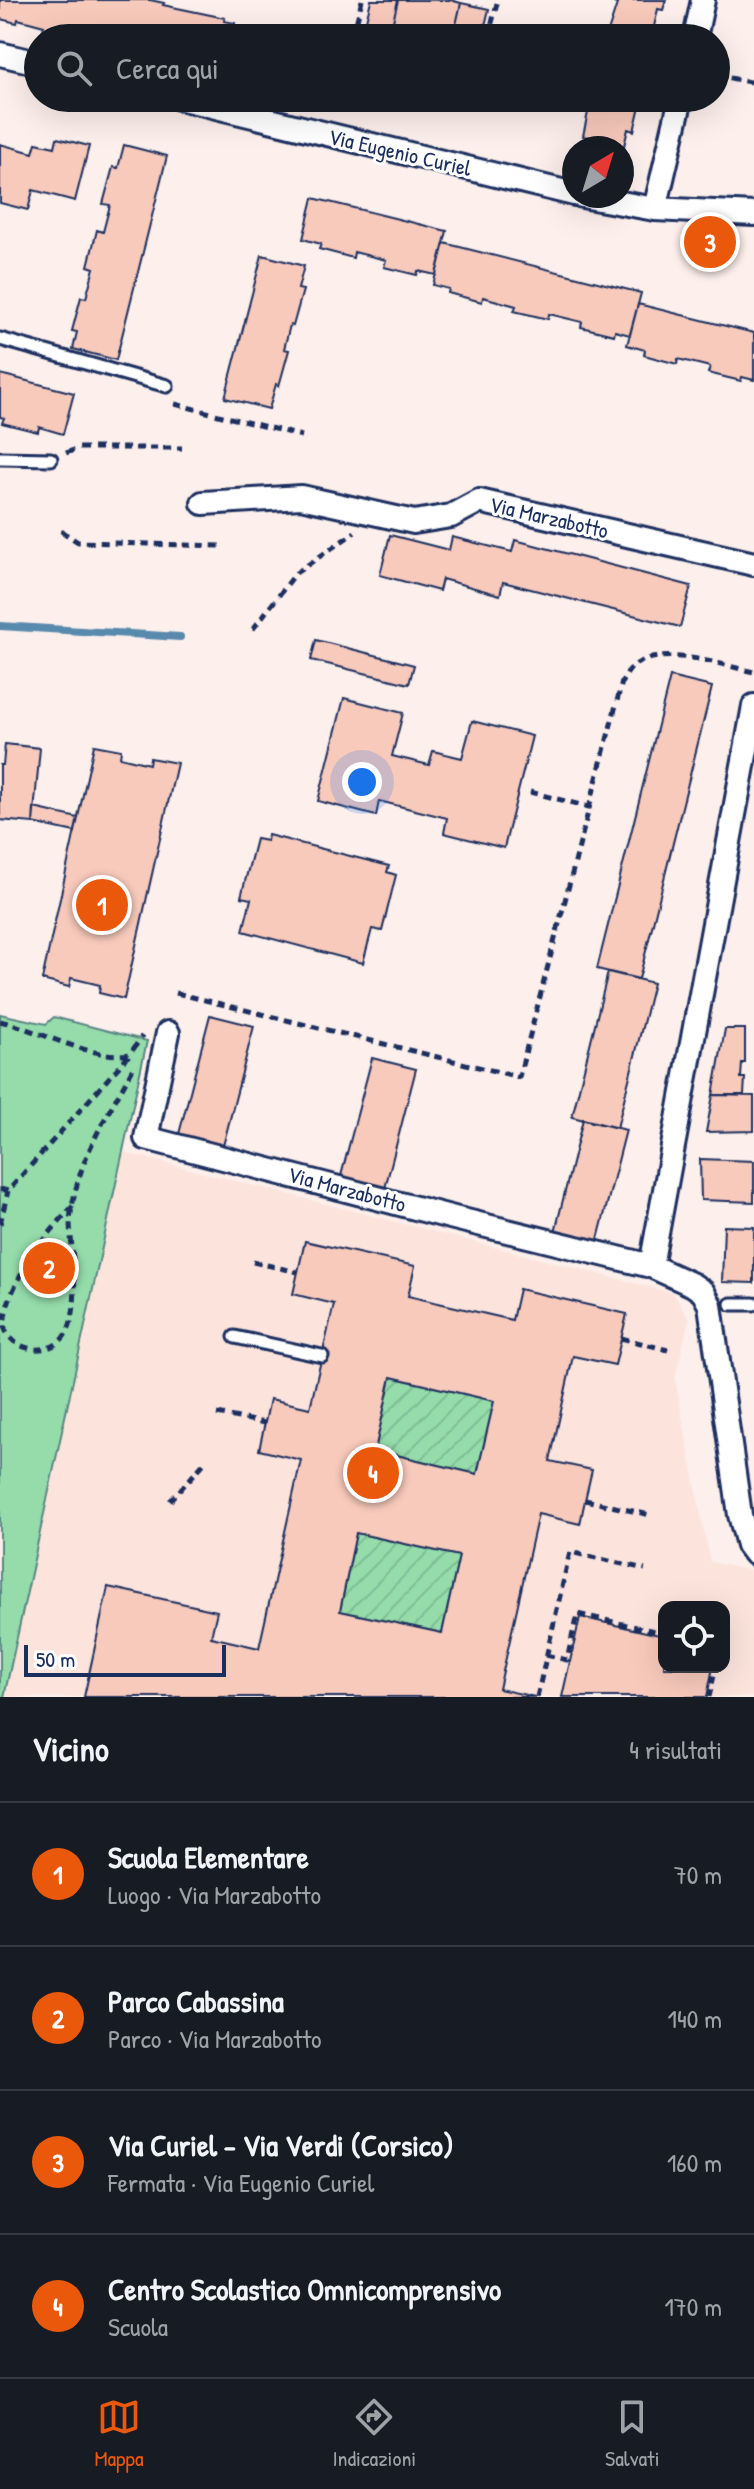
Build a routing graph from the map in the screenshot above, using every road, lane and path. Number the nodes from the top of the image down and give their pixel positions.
1 (362, 0) edge
2 (498, 0) edge
3 (703, 0) edge
4 (356, 24) edge
5 (492, 24) edge
6 (698, 24) edge
7 (0, 54) edge
8 (24, 60) edge
9 (730, 78) edge
10 (754, 83) edge
11 (237, 112) edge
12 (678, 112) edge
13 (562, 191) edge
14 (634, 205) edge
15 (655, 209) junction
16 (754, 214) edge
17 (0, 339) edge
18 (167, 386) dead end
19 (164, 401) dead end
20 (302, 436) dead end
21 (182, 448) dead end
22 (0, 458) edge
23 (51, 459) joint
24 (203, 503) dead end
25 (378, 514) junction
26 (61, 531) dead end
27 (220, 546) dead end
28 (754, 564) edge
29 (253, 629) dead end
30 (754, 672) edge
31 (754, 706) edge
32 (530, 792) dead end
33 (589, 807) junction
34 (176, 993) dead end
35 (0, 1021) edge
36 (168, 1033) dead end
37 (130, 1054) junction
38 (0, 1189) edge
39 (8, 1191) junction
40 (73, 1206) junction
41 (0, 1224) edge
42 (253, 1262) dead end
43 (651, 1266) junction
44 (298, 1272) dead end
45 (731, 1304) dead end
46 (754, 1304) edge
47 (235, 1337) dead end
48 (621, 1338) dead end
49 (668, 1350) dead end
50 (322, 1356) dead end
51 (217, 1414) dead end
52 (265, 1423) dead end
53 (205, 1462) dead end
54 (585, 1500) dead end
55 (170, 1501) dead end
56 (650, 1515) dead end
57 (754, 1553) edge
58 (645, 1569) dead end
59 (658, 1632) edge
60 (546, 1655) junction
61 (715, 1673) edge
62 (537, 1697) edge
63 (709, 1697) edge

1 - 4 path
2 - 5 path
3 - 6 street
7 - 8 street
9 - 10 path
11 - 13 street, Via Eugenio Curiel
12 - 15 street
14 - 15 street
15 - 16 street
17 - 18 lane
19 - 20 path
21 - 23 path
22 - 23 lane
24 - 25 street, Via Marzabotto
25 - 28 street, Via Marzabotto
25 - 29 path
26 - 27 path
30 - 33 path
31 - 43 street
32 - 33 path
33 - 34 path
35 - 37 path
36 - 43 street, Via Marzabotto
37 - 39 path
37 - 40 path
38 - 39 path
39 - 41 path
40 - 40 path
42 - 44 path
43 - 57 street, Via Marzabotto
45 - 46 lane
47 - 50 lane
48 - 49 path
51 - 52 path
53 - 55 path
54 - 56 path
58 - 60 path
59 - 60 path
60 - 62 path
61 - 63 path

